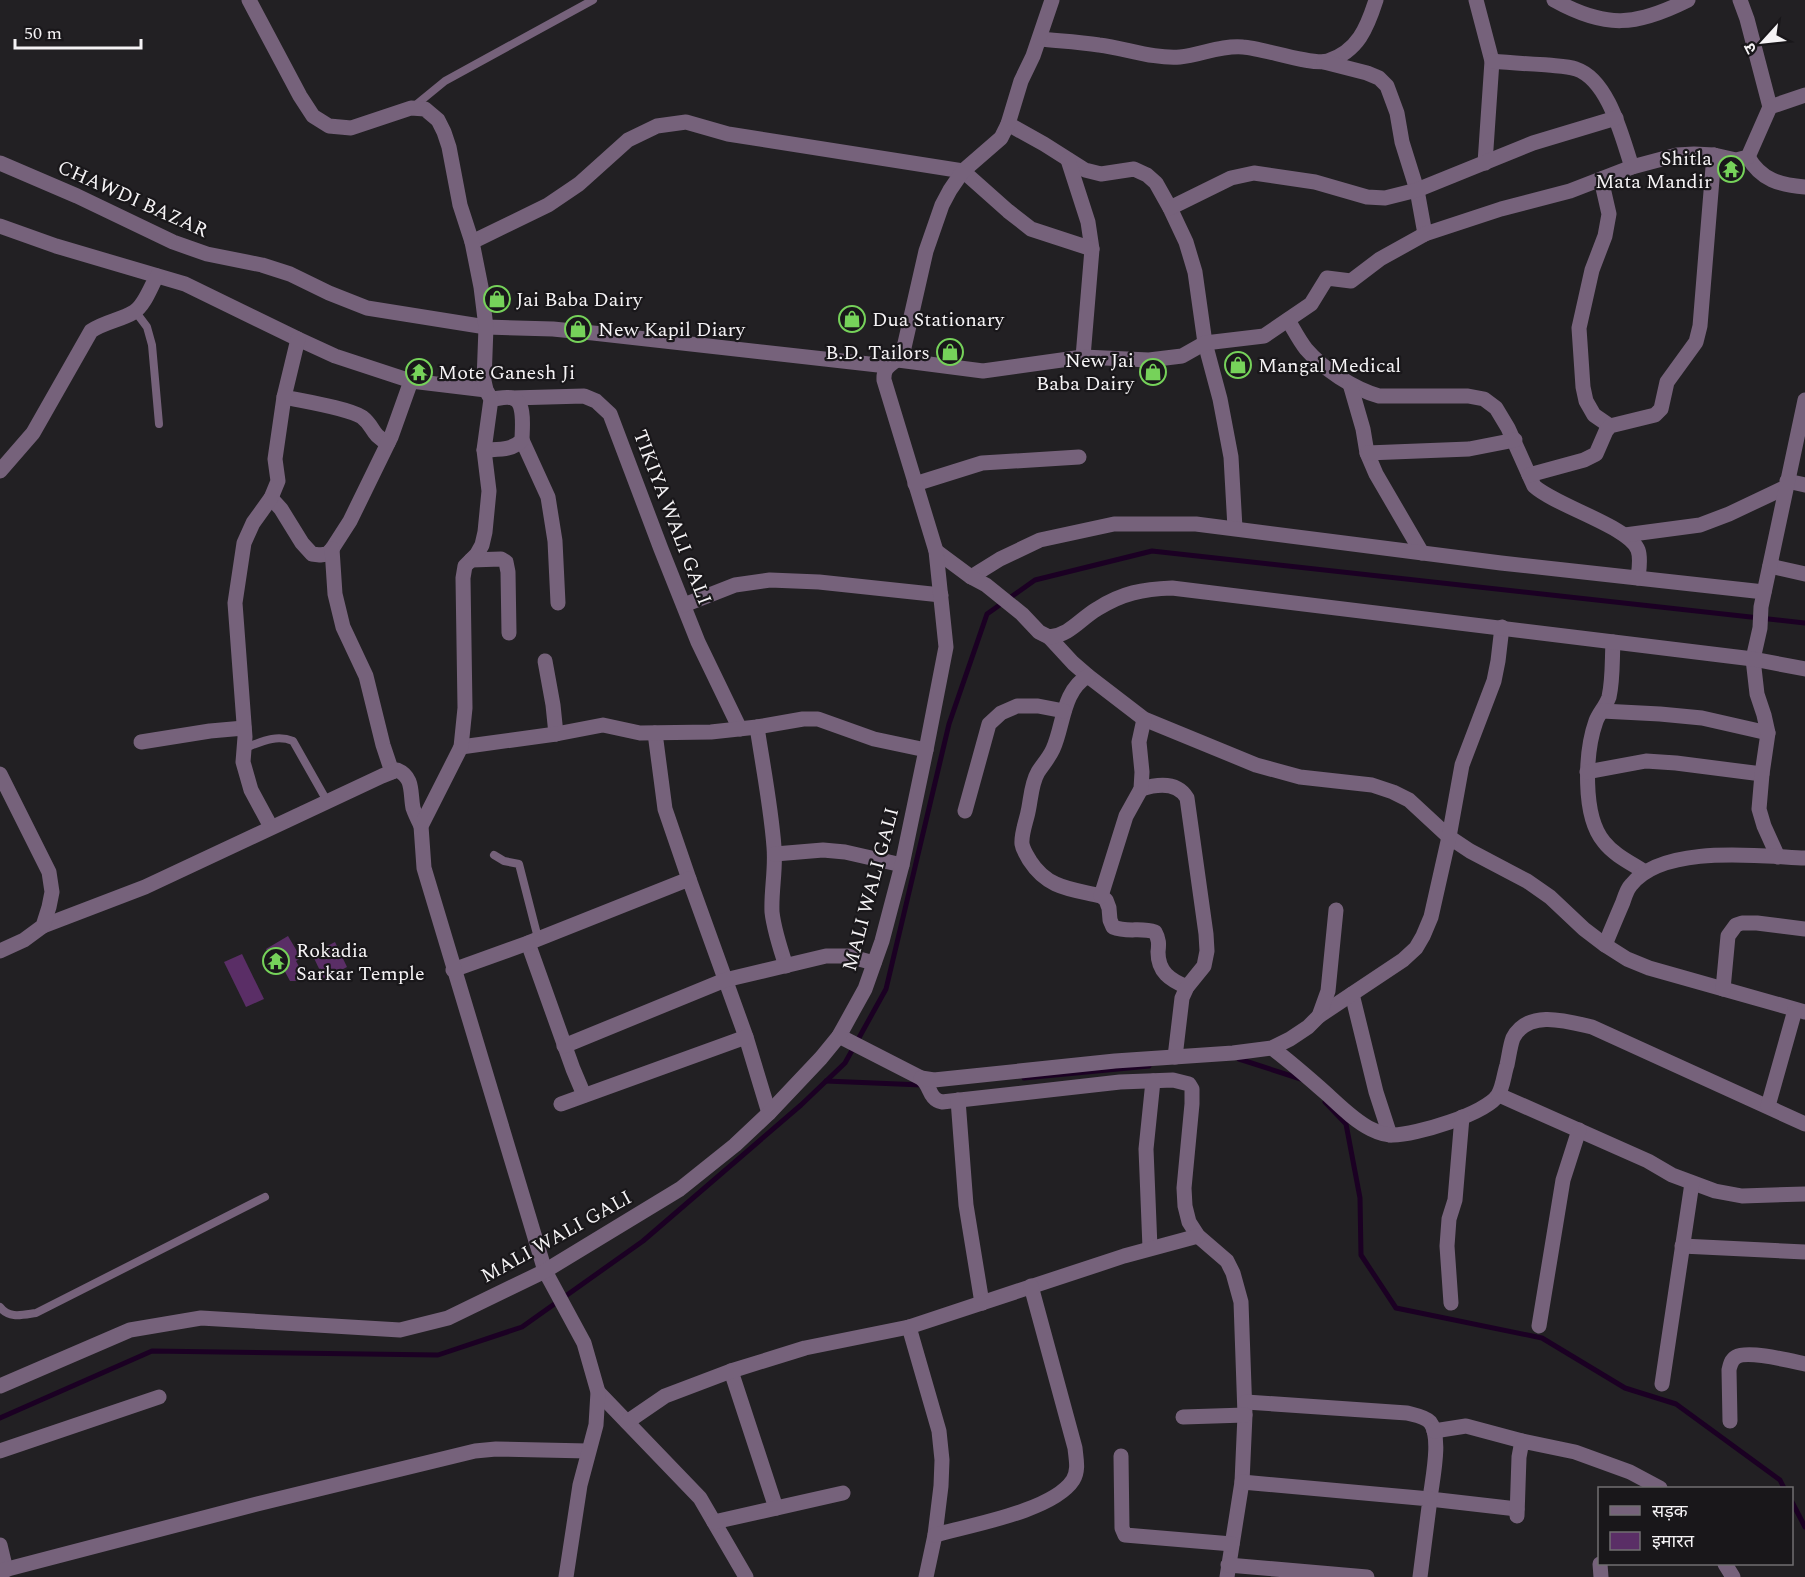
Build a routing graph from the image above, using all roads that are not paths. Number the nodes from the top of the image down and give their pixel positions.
1 (249, 0) edge
2 (592, 0) edge
3 (1052, 0) edge
4 (1376, 0) edge
5 (1476, 0) edge
6 (1554, 0) edge
7 (1688, 0) edge
8 (1740, 0) edge
9 (1040, 39) junction
10 (1492, 61) junction
11 (1324, 62) junction
12 (1805, 95) edge
13 (1770, 107) junction
14 (411, 108) junction
15 (1616, 118) junction
16 (1008, 124) junction
17 (1714, 155) junction
18 (1748, 157) junction
19 (1068, 160) junction
20 (0, 163) edge
21 (1485, 163) junction
22 (1632, 167) junction
23 (963, 171) junction
24 (1601, 179) junction
25 (1805, 187) edge
26 (1418, 190) junction
27 (1170, 208) junction
28 (0, 226) edge
29 (1425, 234) junction
30 (472, 242) junction
31 (1092, 249) junction
32 (157, 276) junction
33 (135, 311) junction
34 (1288, 320) junction
35 (486, 327) junction
36 (298, 339) junction
37 (1205, 343) junction
38 (1083, 357) junction
39 (893, 363) junction
40 (411, 381) junction
41 (1350, 384) junction
42 (489, 394) junction
43 (284, 396) junction
44 (512, 398) junction
45 (1805, 400) edge
46 (159, 424) dead end
47 (1610, 426) junction
48 (522, 440) junction
49 (1515, 440) junction
50 (388, 443) junction
51 (484, 450) junction
52 (1367, 453) junction
53 (1079, 457) dead end
54 (0, 471) edge
55 (1529, 474) junction
56 (915, 484) junction
57 (1787, 484) junction
58 (1805, 485) edge
59 (271, 498) junction
60 (1235, 528) junction
61 (1625, 536) junction
62 (332, 549) junction
63 (936, 551) junction
64 (1422, 553) junction
65 (471, 560) junction
66 (1770, 566) junction
67 (1805, 574) edge
68 (971, 577) junction
69 (1638, 578) junction
70 (941, 595) junction
71 (1763, 599) junction
72 (558, 603) dead end
73 (684, 605) junction
74 (1502, 627) junction
75 (510, 633) dead end
76 (1049, 637) junction
77 (1613, 642) junction
78 (1753, 660) junction
79 (545, 661) dead end
80 (1805, 669) edge
81 (1088, 676) junction
82 (1064, 711) junction
83 (1602, 711) junction
84 (1144, 719) junction
85 (757, 727) junction
86 (244, 728) junction
87 (740, 729) junction
88 (655, 733) junction
89 (1768, 733) junction
90 (556, 734) junction
91 (141, 742) dead end
92 (461, 747) junction
93 (245, 748) junction
94 (926, 750) junction
95 (392, 772) junction
96 (1587, 772) junction
97 (0, 774) edge
98 (1762, 774) junction
99 (1141, 789) junction
100 (327, 801) junction
101 (964, 811) dead end
102 (421, 826) junction
103 (271, 828) junction
104 (1449, 837) junction
105 (775, 854) junction
106 (494, 855) dead end
107 (1778, 857) junction
108 (1805, 858) edge
109 (902, 866) junction
110 (1645, 872) junction
111 (688, 879) junction
112 (1101, 896) junction
113 (1336, 910) dead end
114 (43, 926) junction
115 (1805, 929) edge
116 (533, 940) junction
117 (1605, 945) junction
118 (0, 951) edge
119 (874, 963) junction
120 (786, 966) junction
121 (453, 970) junction
122 (725, 980) junction
123 (1187, 987) junction
124 (1723, 989) junction
125 (1352, 994) junction
126 (1800, 1011) edge
127 (1319, 1016) junction
128 (746, 1037) junction
129 (845, 1039) junction
130 (564, 1046) junction
131 (1272, 1048) junction
132 (1175, 1057) junction
133 (1115, 1061) junction
134 (1153, 1081) junction
135 (1120, 1083) junction
136 (926, 1085) junction
137 (584, 1095) junction
138 (1498, 1095) junction
139 (957, 1100) junction
140 (561, 1104) dead end
141 (1768, 1106) junction
142 (769, 1113) junction
143 (1462, 1117) junction
144 (1805, 1124) edge
145 (1579, 1130) junction
146 (1390, 1136) junction
147 (1692, 1183) junction
148 (1805, 1194) edge
149 (266, 1197) dead end
150 (1198, 1236) junction
151 (1682, 1246) junction
152 (1150, 1248) junction
153 (1805, 1252) edge
154 (545, 1271) junction
155 (1031, 1286) junction
156 (982, 1303) junction
157 (1451, 1303) dead end
158 (0, 1307) edge
159 (1539, 1326) dead end
160 (909, 1327) junction
161 (1805, 1364) edge
162 (731, 1371) junction
163 (1662, 1384) dead end
164 (0, 1386) edge
165 (598, 1392) junction
166 (159, 1397) dead end
167 (1246, 1408) junction
168 (1183, 1417) dead end
169 (1730, 1421) dead end
170 (627, 1422) junction
171 (1434, 1431) junction
172 (1522, 1441) junction
173 (0, 1451) edge
174 (588, 1451) junction
175 (1121, 1456) dead end
176 (1242, 1482) junction
177 (1658, 1487) edge
178 (843, 1493) dead end
179 (1430, 1499) junction
180 (776, 1508) junction
181 (714, 1521) junction
182 (935, 1534) junction
183 (1232, 1544) junction
184 (0, 1545) edge
185 (3, 1570) edge
186 (1228, 1571) edge
187 (566, 1577) edge
188 (746, 1577) edge
189 (926, 1577) edge
190 (1367, 1577) edge
191 (1420, 1577) edge

1 - 14 street
2 - 14 lane
3 - 9 street, MALI WALI GALI
4 - 11 street
5 - 10 street
6 - 7 street
8 - 13 street
9 - 11 street
9 - 16 street, MALI WALI GALI
10 - 15 street
10 - 21 street
11 - 26 street
12 - 13 street
13 - 18 street
14 - 30 street
15 - 21 street
15 - 22 street
16 - 19 street
16 - 23 street, MALI WALI GALI
17 - 18 street
17 - 22 street
17 - 47 street
18 - 25 street
19 - 27 street
19 - 31 street
20 - 35 street, CHAWDI BAZAR
21 - 26 street
22 - 24 street
23 - 30 street
23 - 31 street
23 - 39 street, MALI WALI GALI
24 - 29 street
24 - 47 street
26 - 27 street
26 - 29 street
27 - 37 street
28 - 32 street, TIKIYA WALI GALI
29 - 34 street
30 - 35 street
31 - 38 street
32 - 33 street
32 - 36 street, TIKIYA WALI GALI
33 - 46 lane
33 - 54 street
34 - 37 street
34 - 41 street
35 - 39 street, CHAWDI BAZAR
35 - 42 street
36 - 40 street, TIKIYA WALI GALI
36 - 43 street
37 - 38 street, CHAWDI BAZAR
37 - 60 street
38 - 39 street, CHAWDI BAZAR
39 - 56 street, MALI WALI GALI
40 - 42 street, TIKIYA WALI GALI
40 - 50 street
41 - 49 street
41 - 52 street
42 - 44 street, TIKIYA WALI GALI
42 - 51 street
43 - 50 street
43 - 59 street
44 - 48 street
44 - 73 street, TIKIYA WALI GALI
45 - 57 street
47 - 55 street
48 - 51 street
48 - 72 street
49 - 52 street
49 - 55 street
50 - 62 street
51 - 65 street
52 - 64 street
53 - 56 street
55 - 61 street
56 - 63 street, MALI WALI GALI
57 - 58 street
57 - 61 street
57 - 66 street
59 - 62 street
59 - 86 street
60 - 64 street
60 - 68 street
61 - 69 street
62 - 95 street
63 - 68 street
63 - 70 street, MALI WALI GALI
64 - 69 street
65 - 75 street
65 - 92 street
66 - 67 street
66 - 71 street
68 - 76 street
69 - 71 street
70 - 73 street
70 - 94 street, MALI WALI GALI
71 - 78 street
73 - 87 street, TIKIYA WALI GALI
74 - 76 street
74 - 77 street
74 - 104 street
76 - 81 street
77 - 78 street
77 - 83 street
78 - 80 street
78 - 89 street
79 - 90 street
81 - 82 street
81 - 84 street
82 - 101 street
82 - 112 street
83 - 89 street
83 - 96 street
84 - 99 street
84 - 104 street
85 - 87 street
85 - 94 street
85 - 105 street
86 - 91 street
86 - 93 street
87 - 88 street
88 - 90 street
88 - 111 street
89 - 98 street
90 - 92 street
92 - 102 street
93 - 100 lane
93 - 103 street
94 - 109 street, MALI WALI GALI
95 - 100 street
95 - 102 street
96 - 98 street
96 - 110 street
97 - 114 street
98 - 107 street
99 - 112 street
99 - 123 street
100 - 103 street
102 - 121 street
103 - 114 street
104 - 117 street
104 - 125 street
105 - 109 street
105 - 120 street
106 - 116 lane
107 - 108 street
107 - 110 street
109 - 119 street, MALI WALI GALI
110 - 117 street
111 - 116 street
111 - 122 street
112 - 123 street
113 - 127 street
114 - 118 street
115 - 124 street
116 - 121 street
116 - 130 street
117 - 124 street
119 - 120 street
119 - 129 street, MALI WALI GALI
120 - 122 street
121 - 154 street
122 - 128 street
122 - 130 street
123 - 132 street
124 - 126 street
125 - 127 street
125 - 146 street
126 - 141 street
127 - 131 street
128 - 137 street
128 - 142 street
129 - 136 street
129 - 142 street, MALI WALI GALI
130 - 137 street
131 - 132 street
131 - 146 street
132 - 133 street
133 - 135 street
133 - 136 street
134 - 135 street
134 - 150 street
134 - 152 street
135 - 139 street
136 - 139 street
137 - 140 street
138 - 141 street
138 - 143 street
138 - 145 street
139 - 156 street
141 - 144 street
142 - 154 street, MALI WALI GALI
143 - 146 street
143 - 157 street
145 - 147 street
145 - 159 street
147 - 148 street
147 - 151 street
149 - 158 lane
150 - 152 street
150 - 167 street
151 - 153 street
151 - 163 street
152 - 155 street
154 - 164 street, MALI WALI GALI
154 - 165 street
155 - 156 street
155 - 182 street
156 - 160 street
160 - 162 street
160 - 182 street
161 - 169 street
162 - 170 street
162 - 180 street
165 - 170 street
165 - 174 street
166 - 173 street
167 - 168 street
167 - 171 street
167 - 176 street
170 - 181 street
171 - 172 street
171 - 179 street
172 - 177 street
172 - 179 street
174 - 185 street
174 - 187 street
175 - 183 street
176 - 179 street
176 - 183 street
178 - 180 street
179 - 191 street
180 - 181 street
181 - 188 street
182 - 189 street
183 - 186 street
184 - 185 street
186 - 190 street

